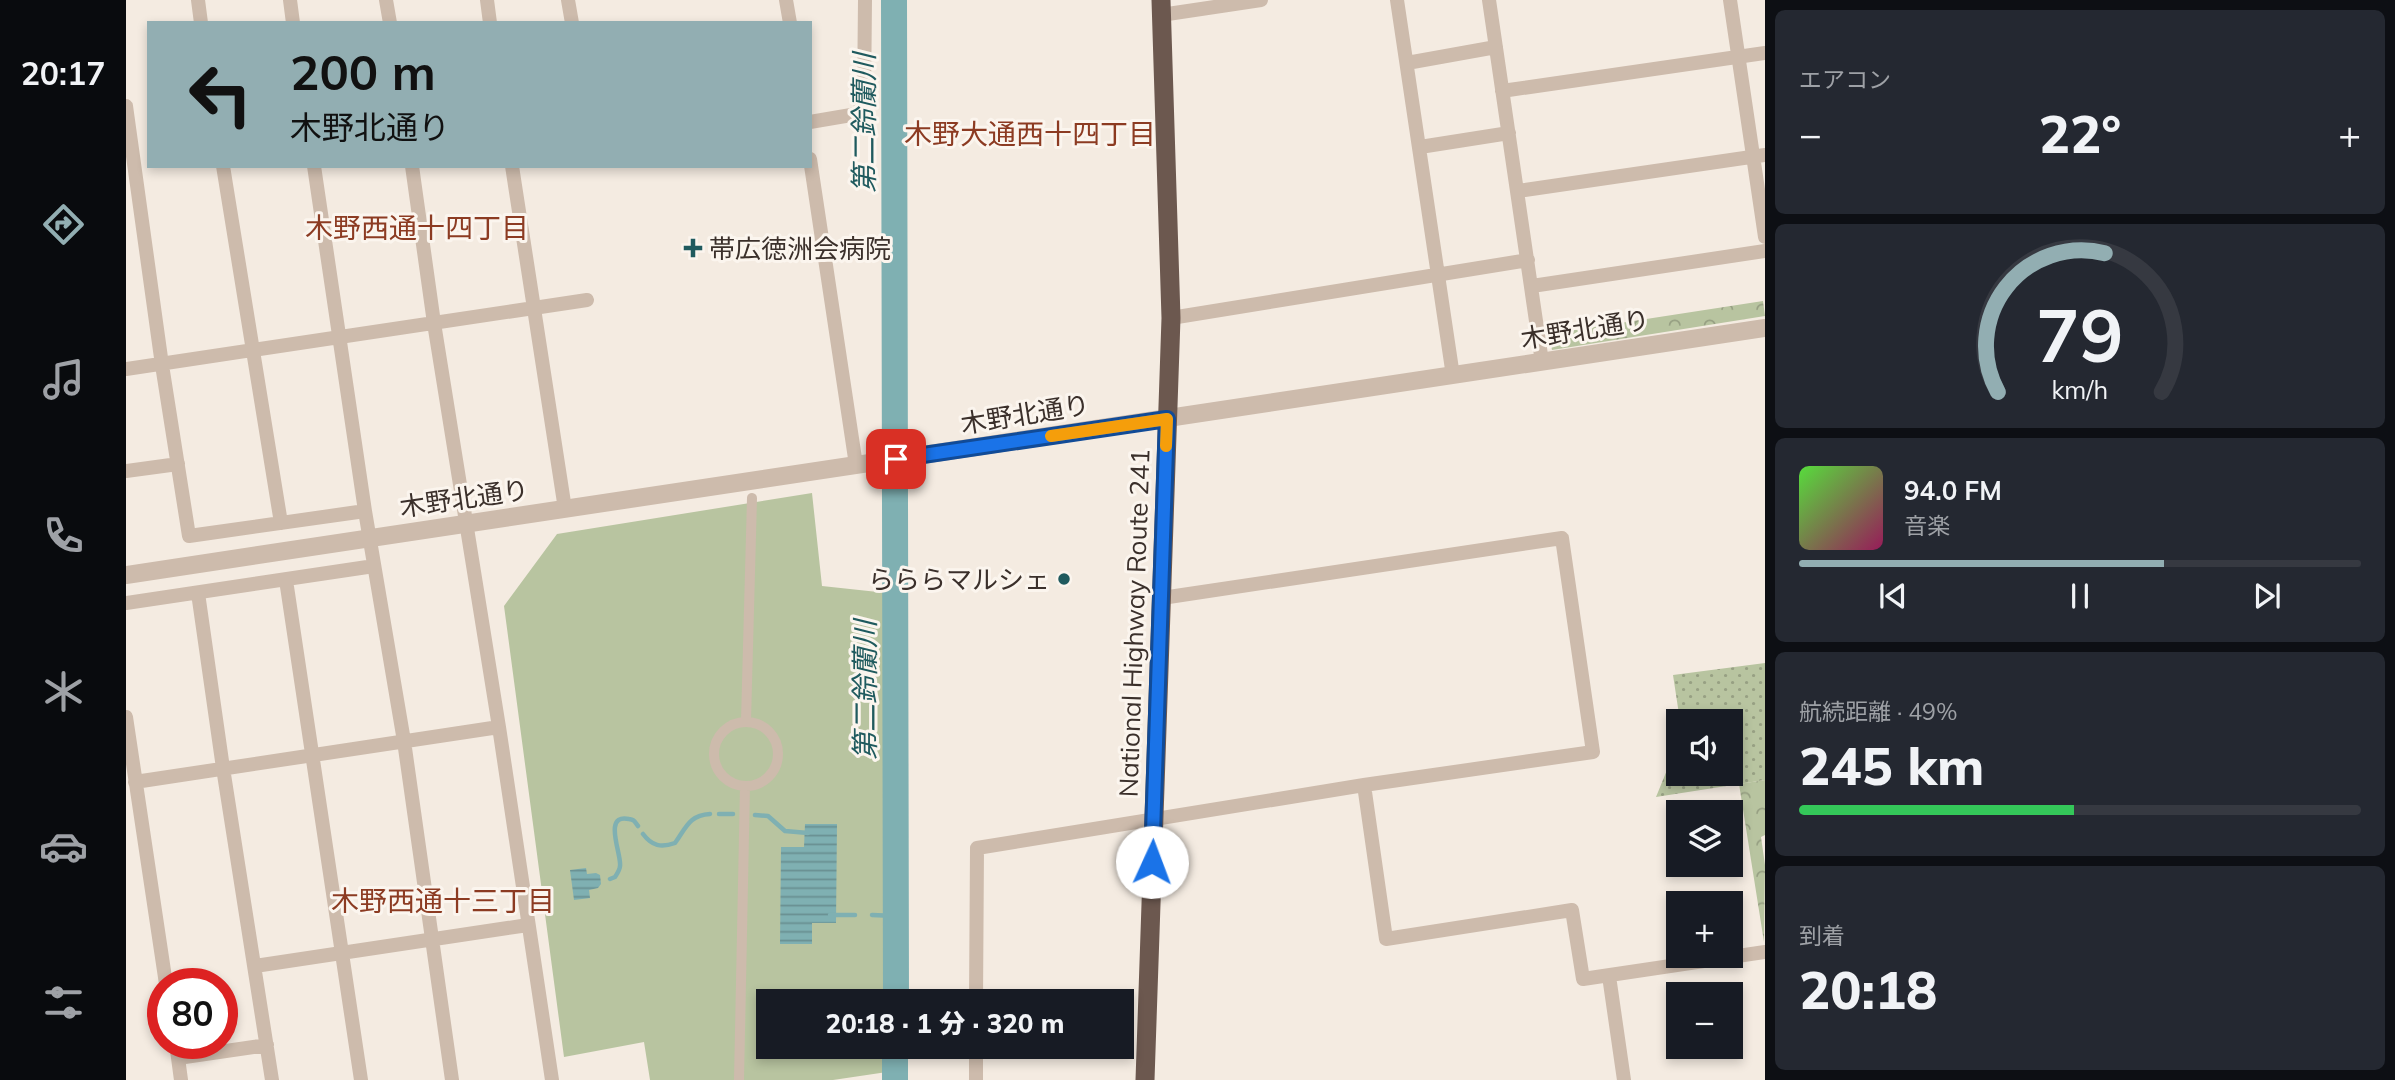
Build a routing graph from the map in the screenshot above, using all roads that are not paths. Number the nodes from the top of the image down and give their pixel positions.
1 (198, 0) edge
2 (290, 0) edge
3 (386, 0) edge
4 (487, 0) edge
5 (568, 0) edge
6 (786, 0) edge
7 (865, 0) edge
8 (1261, 0) edge
9 (1397, 0) edge
10 (1489, 0) edge
11 (1730, 0) edge
12 (1161, 8) edge
13 (201, 21) edge
14 (293, 21) edge
15 (390, 21) edge
16 (491, 21) edge
17 (572, 21) edge
18 (790, 21) edge
19 (1496, 47) junction
20 (1765, 53) edge
21 (1738, 57) junction
22 (1407, 63) junction
23 (1503, 91) junction
24 (126, 106) edge
25 (812, 122) edge
26 (1509, 133) junction
27 (1420, 147) junction
28 (1759, 156) edge
29 (137, 166) edge
30 (223, 168) edge
31 (314, 168) edge
32 (412, 168) edge
33 (512, 168) edge
34 (811, 168) edge
35 (1518, 191) junction
36 (1765, 237) edge
37 (1765, 251) edge
38 (1528, 261) junction
39 (1440, 276) junction
40 (1532, 286) junction
41 (587, 300) dead end
42 (532, 309) junction
43 (1171, 318) junction
44 (434, 323) junction
45 (1765, 328) edge
46 (341, 338) junction
47 (252, 351) junction
48 (1542, 362) junction
49 (162, 365) junction
50 (126, 369) edge
51 (1453, 376) junction
52 (1167, 419) junction
53 (178, 464) junction
54 (856, 465) junction
55 (126, 471) edge
56 (752, 498) dead end
57 (565, 509) junction
58 (365, 510) junction
59 (281, 523) junction
60 (467, 524) junction
61 (369, 538) junction
62 (374, 566) junction
63 (126, 575) edge
64 (286, 580) junction
65 (198, 593) junction
66 (1162, 598) junction
67 (126, 603) edge
68 (126, 717) edge
69 (746, 721) junction
70 (499, 727) junction
71 (404, 741) junction
72 (312, 756) junction
73 (223, 768) junction
74 (135, 782) junction
75 (1364, 785) junction
76 (745, 786) junction
77 (1154, 821) junction
78 (528, 925) junction
79 (432, 939) junction
80 (1765, 952) edge
81 (341, 954) junction
82 (255, 966) junction
83 (164, 968) edge
84 (1609, 976) junction
85 (976, 989) edge
86 (267, 1045) junction
87 (238, 1049) edge
88 (178, 1059) edge
89 (976, 1059) edge
90 (181, 1080) edge
91 (272, 1080) edge
92 (361, 1080) edge
93 (452, 1080) edge
94 (552, 1080) edge
95 (739, 1080) edge
96 (976, 1080) edge
97 (1145, 1080) edge
98 (1624, 1080) edge

1 - 13 street
2 - 14 street
3 - 15 street
4 - 16 street
5 - 17 street
6 - 18 street
7 - 25 street
8 - 12 street
9 - 22 street
10 - 19 street
11 - 21 street
12 - 43 highway, National Highway Route 241
19 - 22 street
19 - 23 street
20 - 21 street
21 - 23 street
21 - 28 street
22 - 27 street
23 - 26 street
24 - 29 street
26 - 27 street
26 - 35 street
27 - 39 street
28 - 35 street
28 - 36 street
29 - 49 street
30 - 47 street
31 - 46 street
32 - 44 street
33 - 42 street
34 - 54 street
35 - 38 street
37 - 40 street
38 - 39 street
38 - 40 street
39 - 43 street
39 - 51 street
40 - 48 street
41 - 42 street
42 - 44 street
42 - 57 street
43 - 52 highway, National Highway Route 241
44 - 46 street
44 - 60 street
45 - 48 street, 木野北通り
46 - 47 street
46 - 58 street
47 - 49 street
47 - 59 street
48 - 51 street, 木野北通り
49 - 50 street
49 - 53 street
51 - 52 street, 木野北通り
52 - 54 street, 木野北通り
52 - 66 highway, National Highway Route 241
53 - 55 street
53 - 59 street
54 - 57 street, 木野北通り
56 - 69 street
57 - 60 street, 木野北通り
58 - 59 street
58 - 61 street
60 - 61 street, 木野北通り
60 - 70 street
61 - 62 street
61 - 63 street, 木野北通り
62 - 64 street
62 - 71 street
64 - 65 street
64 - 72 street
65 - 67 street
65 - 73 street
66 - 75 street
66 - 77 highway, National Highway Route 241
68 - 74 street
69 - 76 street
69 - 76 street
70 - 71 street
70 - 78 street
71 - 72 street
71 - 79 street
72 - 73 street
72 - 81 street
73 - 74 street
73 - 82 street
74 - 83 street
75 - 77 street
75 - 84 street
76 - 95 street
77 - 85 street
77 - 97 highway, National Highway Route 241
78 - 79 street
78 - 94 street
79 - 81 street
79 - 93 street
80 - 84 street
81 - 82 street
81 - 92 street
82 - 86 street
84 - 98 street
86 - 87 street
86 - 91 street
88 - 90 street
89 - 96 street

